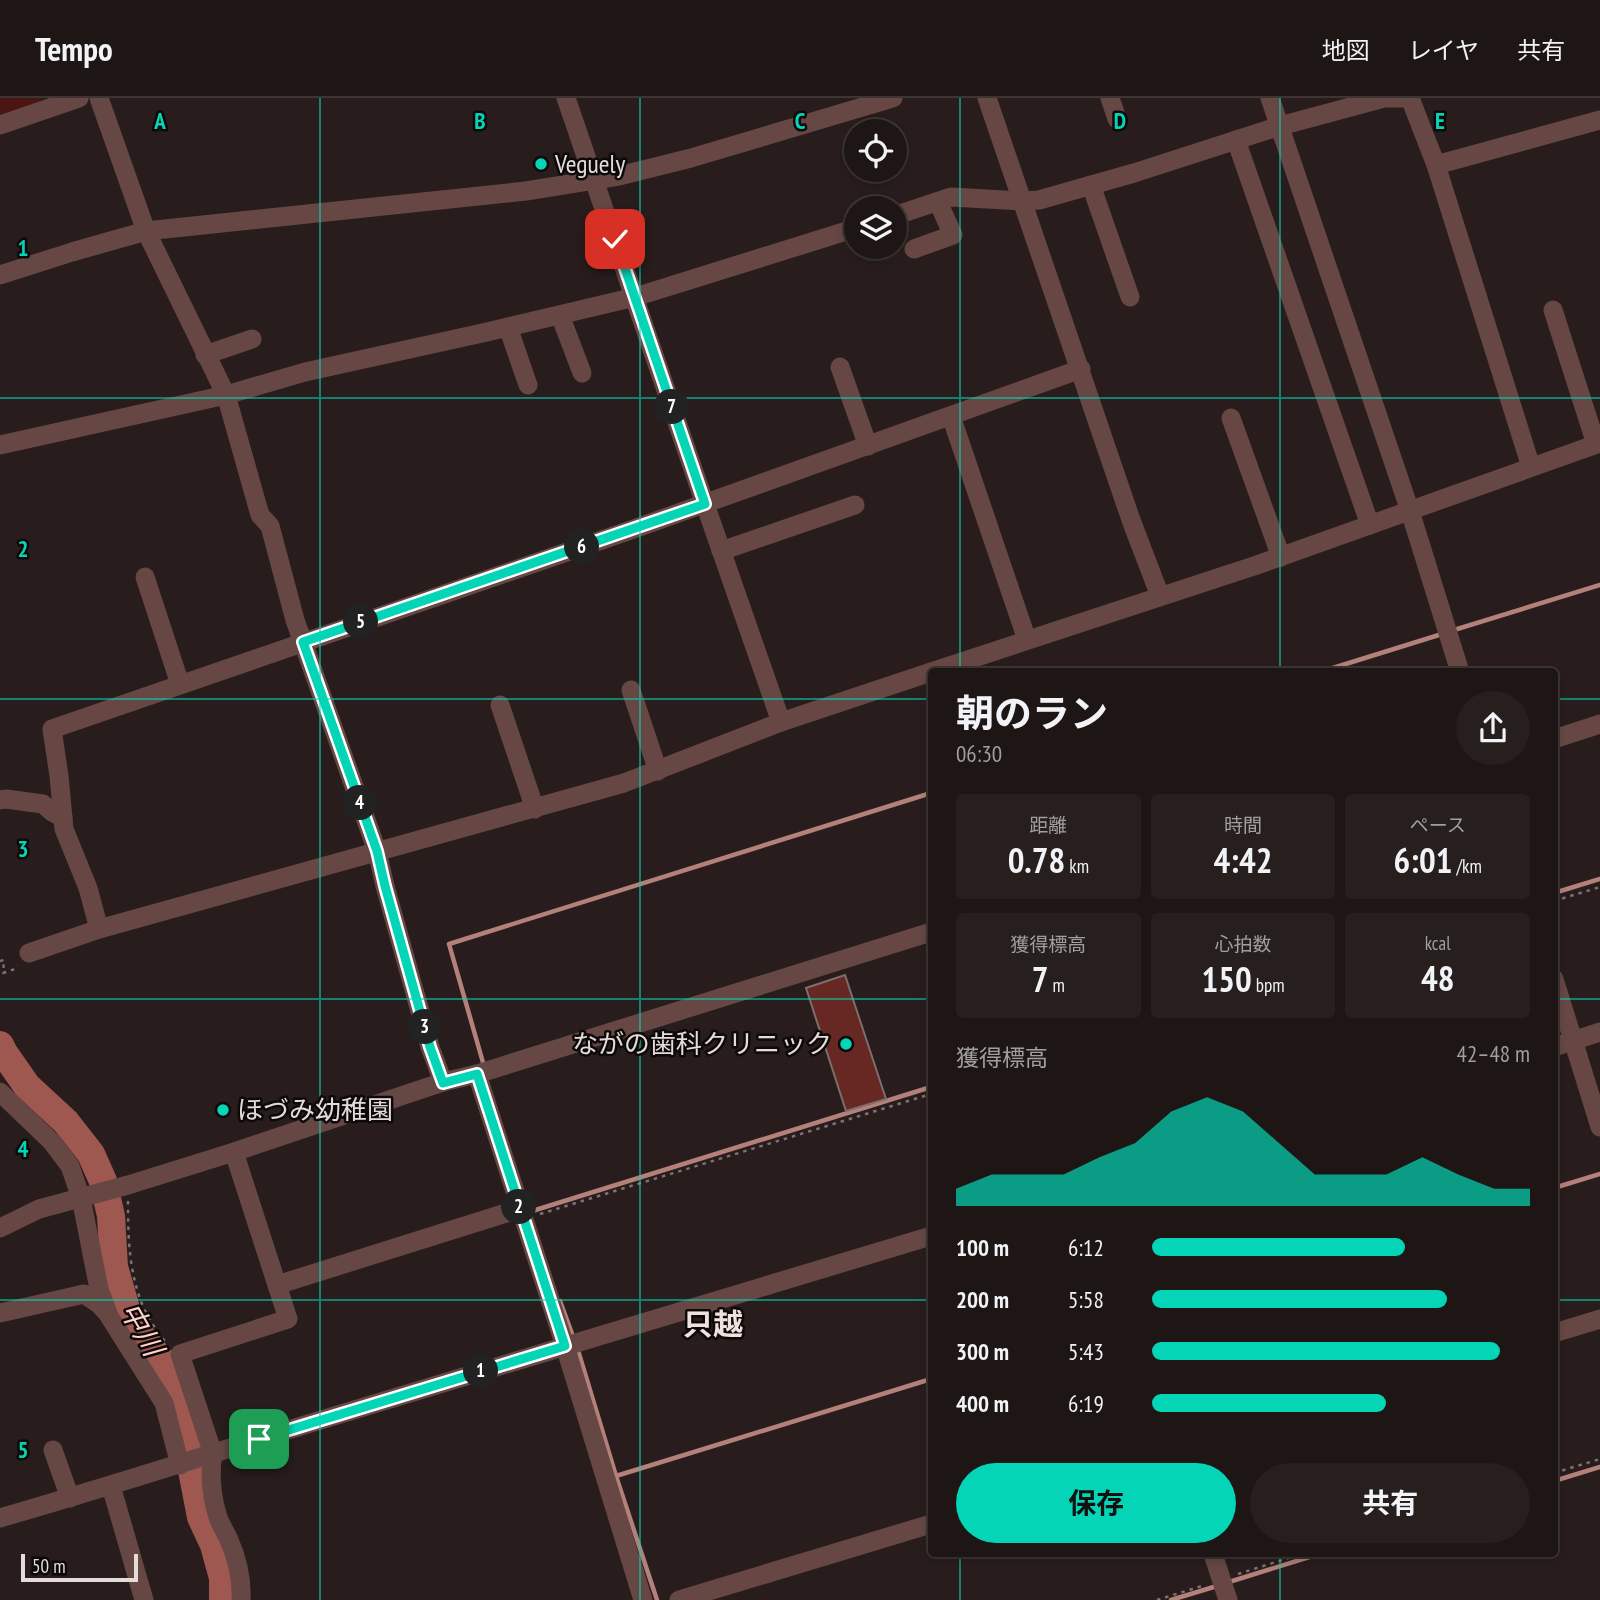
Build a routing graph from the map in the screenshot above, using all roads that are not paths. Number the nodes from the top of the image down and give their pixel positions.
1 (79, 98) edge
2 (99, 98) edge
3 (566, 98) edge
4 (893, 98) edge
5 (987, 98) edge
6 (1110, 98) edge
7 (1270, 98) edge
8 (1410, 98) edge
9 (1117, 119) dead end
10 (1600, 120) edge
11 (0, 125) edge
12 (1280, 126) junction
13 (1236, 140) junction
14 (1436, 165) junction
15 (594, 180) junction
16 (1091, 185) junction
17 (1023, 201) junction
18 (938, 202) junction
19 (907, 212) edge
20 (146, 231) junction
21 (844, 232) edge
22 (914, 249) dead end
23 (0, 275) edge
24 (635, 297) junction
25 (1130, 298) dead end
26 (1553, 310) dead end
27 (560, 315) junction
28 (508, 327) junction
29 (251, 339) dead end
30 (205, 355) junction
31 (840, 367) dead end
32 (1081, 369) junction
33 (582, 373) dead end
34 (528, 385) dead end
35 (226, 395) junction
36 (951, 416) junction
37 (1231, 418) dead end
38 (1598, 444) edge
39 (0, 445) edge
40 (868, 446) junction
41 (1531, 467) junction
42 (705, 504) junction
43 (855, 505) dead end
44 (1410, 511) junction
45 (1370, 525) junction
46 (721, 551) junction
47 (1281, 556) junction
48 (145, 577) dead end
49 (1160, 596) junction
50 (1027, 640) junction
51 (303, 642) junction
52 (945, 668) edge
53 (1459, 668) edge
54 (928, 674) edge
55 (180, 684) junction
56 (631, 690) dead end
57 (500, 705) dead end
58 (781, 723) junction
59 (1600, 724) edge
60 (1558, 738) edge
61 (57, 761) junction
62 (659, 771) junction
63 (0, 800) edge
64 (43, 804) junction
65 (535, 809) junction
66 (63, 818) junction
67 (377, 851) junction
68 (99, 929) junction
69 (928, 933) edge
70 (29, 953) road end
71 (1558, 1008) edge
72 (1600, 1032) edge
73 (1563, 1044) edge
74 (477, 1074) junction
75 (443, 1083) junction
76 (0, 1092) edge
77 (1600, 1127) edge
78 (234, 1152) junction
79 (81, 1198) junction
80 (521, 1214) junction
81 (0, 1228) edge
82 (928, 1237) edge
83 (277, 1285) junction
84 (0, 1313) edge
85 (109, 1316) junction
86 (1600, 1319) edge
87 (1558, 1332) edge
88 (565, 1346) junction
89 (53, 1450) dead end
90 (213, 1454) junction
91 (180, 1465) junction
92 (111, 1486) junction
93 (70, 1497) junction
94 (0, 1518) edge
95 (928, 1525) edge
96 (1214, 1557) edge
97 (144, 1600) edge
98 (242, 1600) edge
99 (643, 1600) edge
100 (679, 1600) edge
101 (1228, 1600) edge

1 - 11 street
2 - 20 street
3 - 15 street
4 - 15 street
5 - 17 street
6 - 9 street
7 - 12 street
8 - 12 street
8 - 14 street
10 - 14 street
12 - 13 street
12 - 44 street
13 - 16 street
13 - 45 street
14 - 41 street
15 - 20 street
15 - 24 street
16 - 17 street
16 - 25 street
17 - 18 street
17 - 32 street
18 - 19 street
18 - 22 street
20 - 23 street
20 - 30 street
21 - 24 street
24 - 27 street
24 - 42 street
26 - 38 street
27 - 28 street
27 - 33 street
28 - 34 street
28 - 35 street
29 - 30 street
30 - 35 street
31 - 40 street
32 - 36 street
32 - 49 street
35 - 39 street
35 - 51 street
36 - 40 street
36 - 50 street
37 - 47 street
38 - 41 street
40 - 42 street
41 - 44 street
42 - 46 street
42 - 51 street
43 - 46 street
44 - 45 street
44 - 53 street
45 - 47 street
46 - 58 street
47 - 49 street
48 - 55 street
49 - 50 street
50 - 52 street
51 - 55 street
51 - 67 street
54 - 58 street
55 - 61 street
56 - 62 street
57 - 65 street
58 - 62 street
59 - 60 street
61 - 64 street
61 - 66 street
62 - 65 street
63 - 64 street
64 - 66 street
65 - 67 street
66 - 68 street
67 - 68 street
67 - 75 street
68 - 70 street
69 - 74 street
71 - 73 street
72 - 73 street
73 - 77 street
74 - 75 street
74 - 80 street
75 - 78 street
76 - 79 street
78 - 79 street
78 - 83 street
79 - 81 street
79 - 85 street
80 - 83 street
80 - 88 street
82 - 88 street
83 - 90 street
84 - 85 street
85 - 91 street
86 - 87 street
88 - 90 street
88 - 99 street
89 - 93 street
90 - 91 street
90 - 98 street
91 - 92 street
92 - 93 street
92 - 97 street
93 - 94 street
95 - 100 street
96 - 101 street

